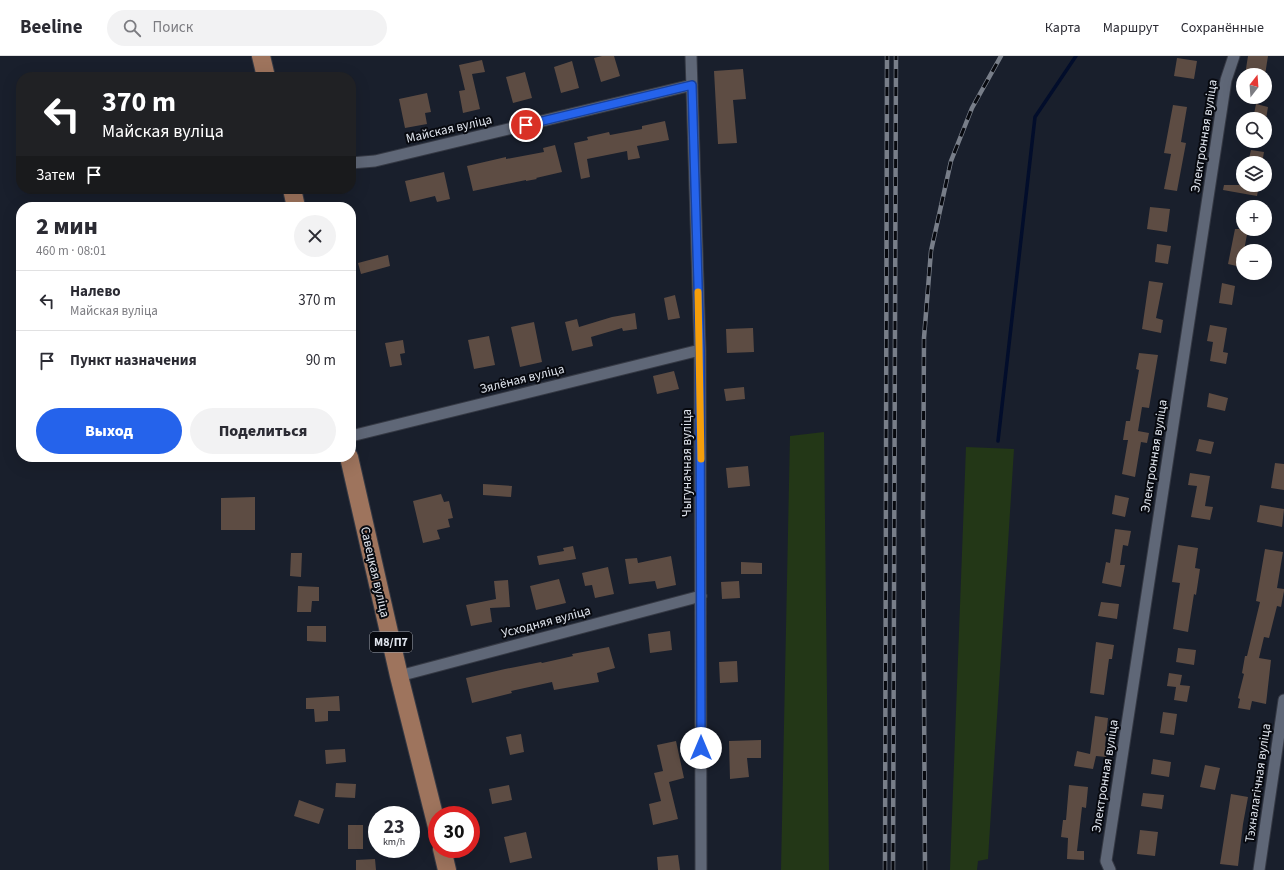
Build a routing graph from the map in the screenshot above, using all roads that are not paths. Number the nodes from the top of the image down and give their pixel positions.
1 (261, 56) edge
2 (691, 56) edge
3 (1234, 56) edge
4 (265, 72) edge
5 (692, 85) junction
6 (356, 163) edge
7 (700, 350) junction
8 (356, 435) edge
9 (350, 462) edge
10 (701, 596) junction
11 (399, 676) junction
12 (1284, 700) edge
13 (432, 806) edge
14 (444, 858) edge
15 (1108, 866) edge
16 (447, 870) edge
17 (702, 870) edge
18 (1259, 870) edge

1 - 4 main road
2 - 5 street, Чыгуначная вуліца
3 - 15 street, Электронная вуліца
5 - 6 street, Майская вуліца
5 - 7 street, Чыгуначная вуліца
7 - 8 street, Зялёная вуліца
7 - 10 street, Чыгуначная вуліца
9 - 11 main road, Савецкая вуліца / М8/П7
10 - 11 street, Усходняя вуліца
10 - 17 street, Чыгуначная вуліца
11 - 13 main road, Савецкая вуліца / М8/П7
12 - 18 street, Тэхналагічная вуліца
14 - 16 main road

